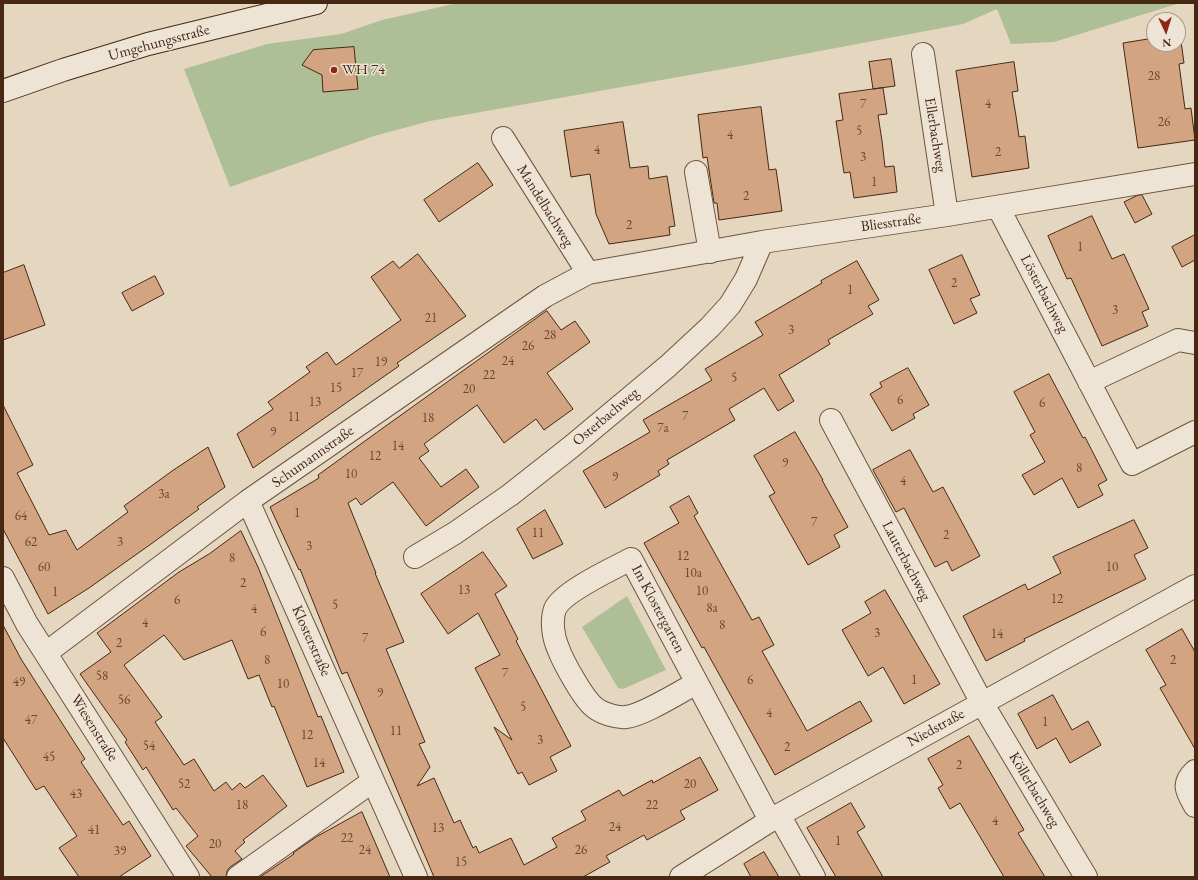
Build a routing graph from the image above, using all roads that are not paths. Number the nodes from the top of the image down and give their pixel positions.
1 (316, 3) edge
2 (923, 54) dead end
3 (3, 91) edge
4 (503, 138) dead end
5 (696, 172) dead end
6 (1195, 174) edge
7 (998, 207) junction
8 (947, 215) junction
9 (762, 242) junction
10 (710, 252) junction
11 (588, 273) junction
12 (1195, 343) edge
13 (1089, 382) junction
14 (831, 420) dead end
15 (1195, 432) edge
16 (248, 501) junction
17 (415, 557) dead end
18 (3, 578) edge
19 (1195, 586) edge
20 (46, 653) junction
21 (697, 683) junction
22 (982, 703) junction
23 (1195, 771) edge
24 (373, 781) junction
25 (1195, 806) edge
26 (775, 817) junction
27 (188, 877) edge
28 (238, 877) edge
29 (416, 877) edge
30 (681, 877) edge
31 (814, 877) edge
32 (1086, 877) edge

1 - 3 street, Umgehungsstraße
2 - 8 street, Ellerbachweg
4 - 11 street, Mandelbachweg
5 - 10 street
6 - 7 street, Bliesstraße
7 - 8 street, Bliesstraße
7 - 13 street, Lösterbachweg
8 - 9 street, Bliesstraße
9 - 10 street, Bliesstraße
9 - 17 street, Osterbachweg
10 - 11 street, Bliesstraße
11 - 16 street, Schumannstraße
12 - 13 street
13 - 15 street, Lösterbachweg
14 - 22 street, Lauterbachweg
16 - 20 street, Schumannstraße
16 - 24 street, Klosterstraße
18 - 20 street, Wiesenstraße
19 - 22 street, Niedstraße
20 - 27 street, Wiesenstraße
21 - 21 street, Im Klostergarten
21 - 26 street, Im Klostergarten
22 - 26 street, Niedstraße
22 - 32 street, Köllerbachweg
23 - 25 street
24 - 28 street
24 - 29 street, Klosterstraße
26 - 30 street, Niedstraße
26 - 31 street, Im Klostergarten

